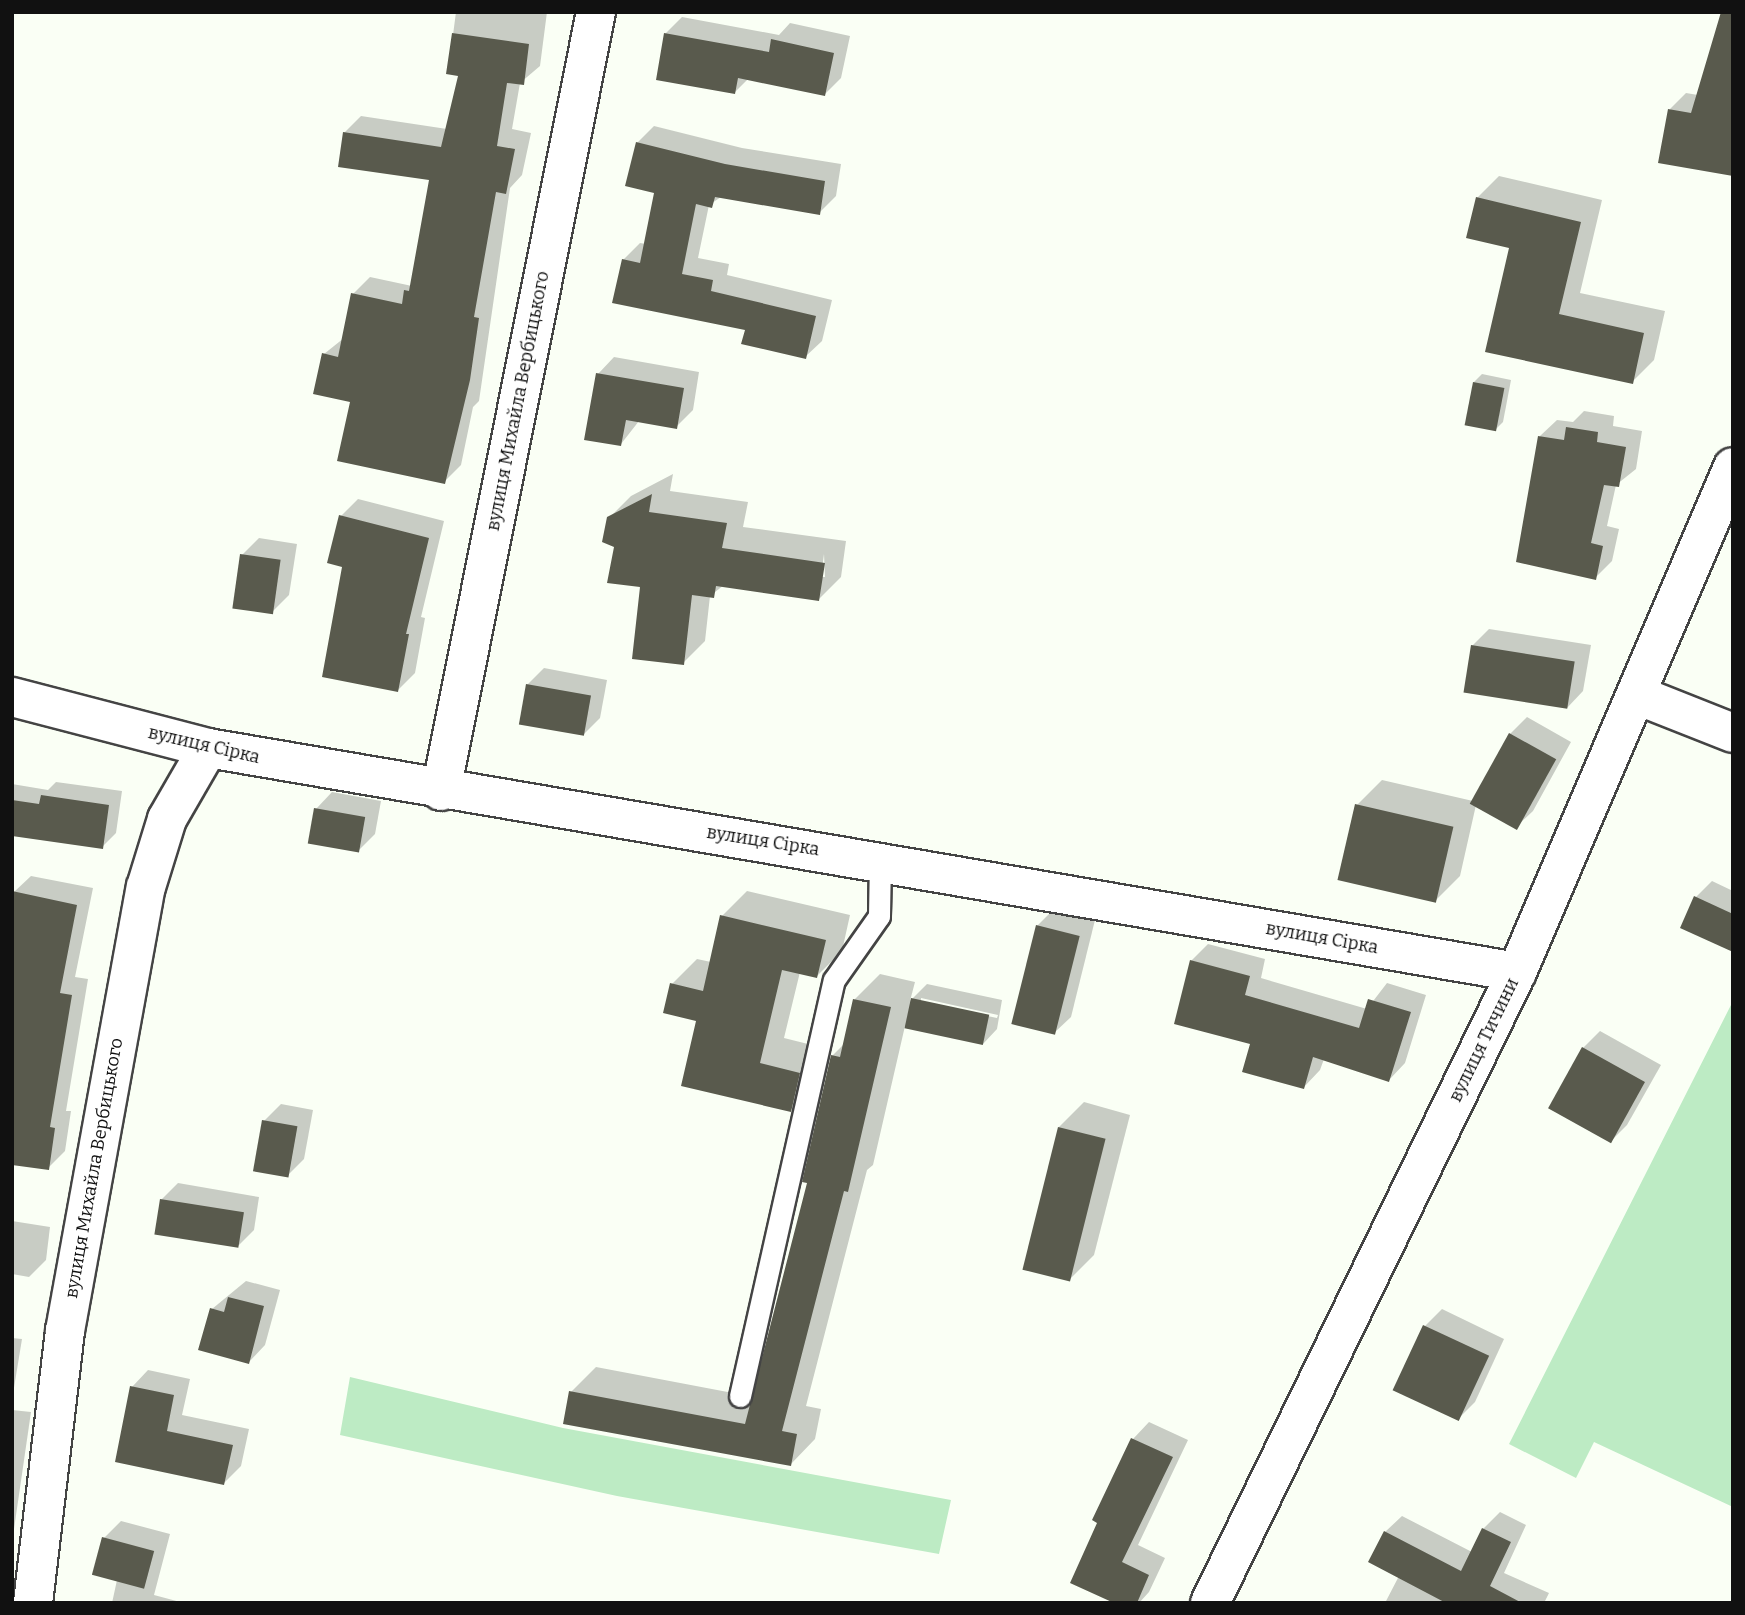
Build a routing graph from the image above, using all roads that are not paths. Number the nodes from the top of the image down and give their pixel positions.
1 (596, 12) edge
2 (1733, 467) edge
3 (1637, 695) junction
4 (12, 697) edge
5 (1733, 733) edge
6 (208, 748) junction
7 (441, 791) junction
8 (880, 860) junction
9 (1517, 972) junction
10 (740, 1396) dead end
11 (33, 1603) edge
12 (1210, 1603) edge

1 - 7 street, вулиця Михайла Вербицького
2 - 3 street, вулиця Тичини
3 - 5 street
3 - 9 street, вулиця Тичини
4 - 6 street, вулиця Сірка
6 - 7 street, вулиця Сірка
6 - 11 street, вулиця Михайла Вербицького
7 - 8 street, вулиця Сірка
8 - 9 street, вулиця Сірка
8 - 10 lane
9 - 12 street, вулиця Тичини

